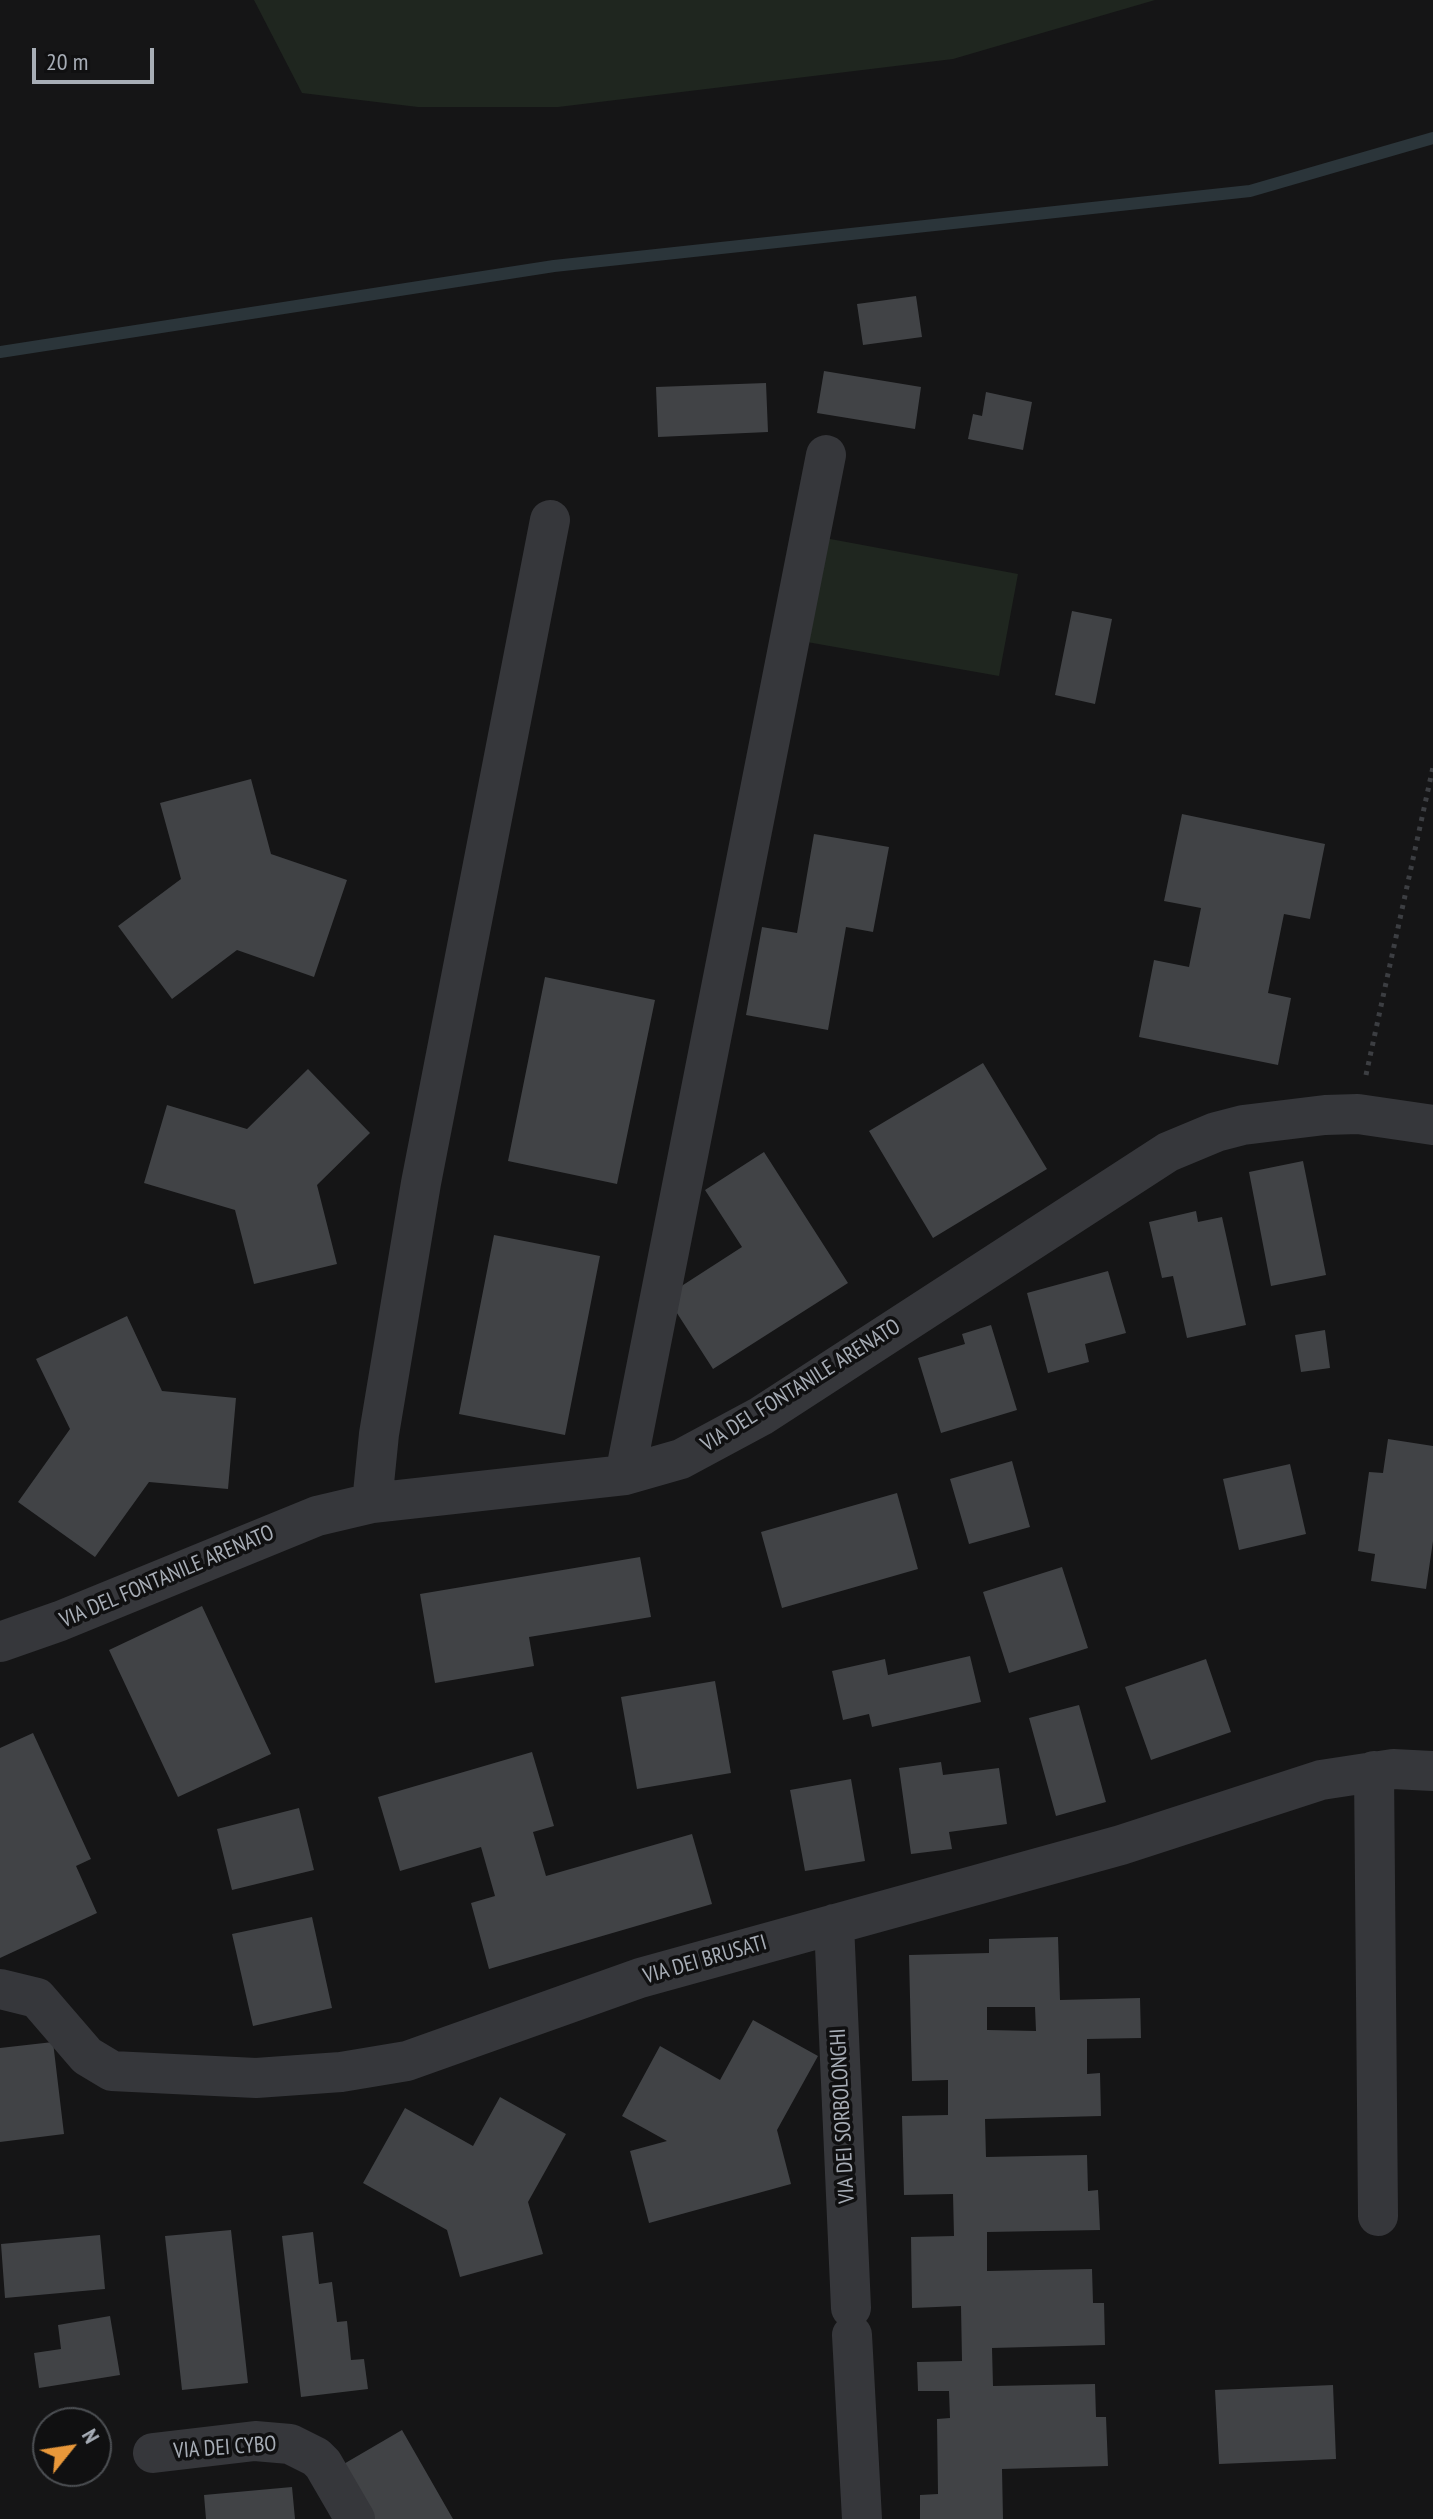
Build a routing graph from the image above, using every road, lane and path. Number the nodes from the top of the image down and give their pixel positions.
1 (826, 455) dead end
2 (550, 520) dead end
3 (1433, 767) edge
4 (1358, 1114) junction
5 (1433, 1125) edge
6 (625, 1475) junction
7 (372, 1503) junction
8 (0, 1642) edge
9 (1374, 1771) junction
10 (1433, 1771) edge
11 (834, 1924) junction
12 (0, 1989) edge
13 (1378, 2216) dead end
14 (153, 2453) dead end
15 (355, 2519) edge
16 (862, 2519) edge

1 - 6 street
2 - 7 street
3 - 4 path
4 - 5 street, VIA DEL FONTANILE ARENATO
4 - 6 street, VIA DEL FONTANILE ARENATO
6 - 7 street, VIA DEL FONTANILE ARENATO
7 - 8 street, VIA DEL FONTANILE ARENATO
9 - 10 street, VIA DEI BRUSATI
9 - 11 street, VIA DEI BRUSATI
9 - 13 street
11 - 12 street, VIA DEI BRUSATI
11 - 16 street, VIA DEI SORBOLONGHI
14 - 15 street, VIA DEI CYBO

